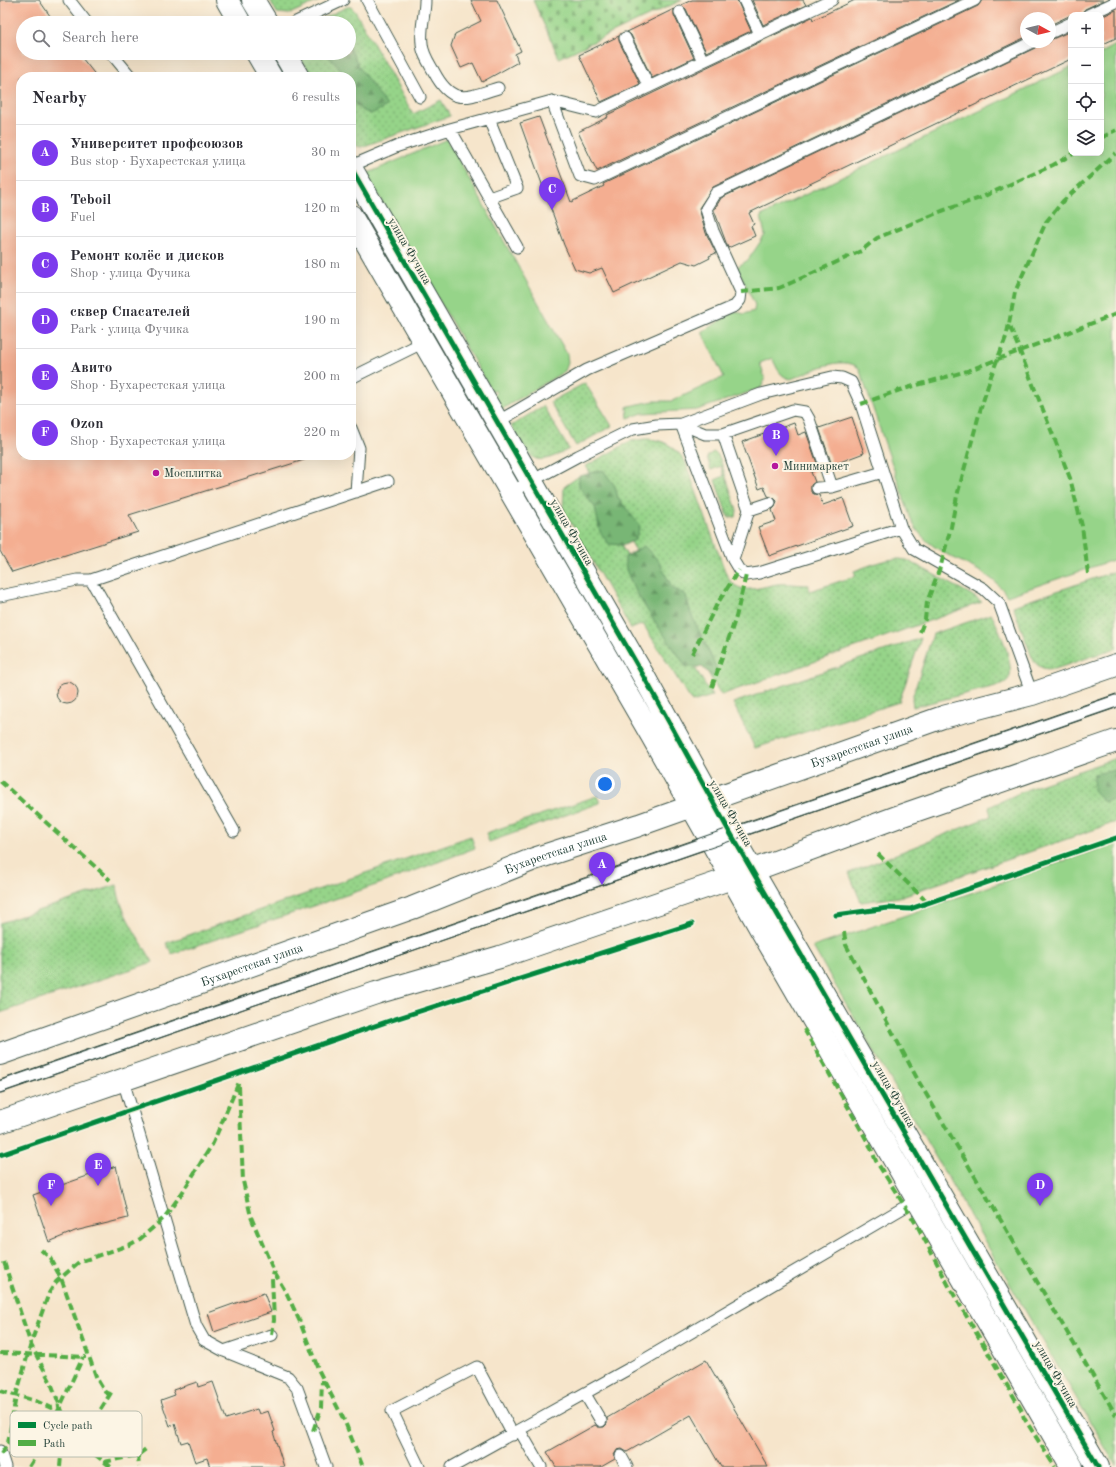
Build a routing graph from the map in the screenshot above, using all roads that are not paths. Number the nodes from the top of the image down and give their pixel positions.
1 (69, 0) edge
2 (227, 0) edge
3 (253, 0) edge
4 (344, 0) edge
5 (367, 0) edge
6 (425, 0) edge
7 (744, 0) edge
8 (832, 0) edge
9 (975, 0) edge
10 (1116, 2) edge
11 (816, 3) edge
12 (680, 12) dead end
13 (1094, 12) edge
14 (82, 16) edge
15 (236, 16) edge
16 (262, 16) edge
17 (309, 16) edge
18 (1068, 24) edge
19 (1056, 30) edge
20 (760, 34) junction
21 (625, 38) dead end
22 (1020, 48) edge
23 (118, 60) edge
24 (261, 60) edge
25 (288, 60) edge
26 (704, 61) junction
27 (127, 72) edge
28 (268, 72) edge
29 (295, 72) edge
30 (649, 87) junction
31 (498, 88) dead end
32 (420, 97) dead end
33 (552, 101) junction
34 (489, 119) junction
35 (450, 129) junction
36 (356, 165) edge
37 (356, 176) edge
38 (489, 198) junction
39 (356, 225) edge
40 (517, 247) dead end
41 (424, 342) junction
42 (356, 376) edge
43 (497, 422) junction
44 (681, 424) junction
45 (723, 434) junction
46 (356, 440) edge
47 (883, 472) junction
48 (388, 481) dead end
49 (531, 481) junction
50 (832, 487) junction
51 (817, 488) dead end
52 (356, 492) junction
53 (511, 492) junction
54 (770, 503) dead end
55 (750, 510) junction
56 (902, 528) junction
57 (733, 560) junction
58 (91, 580) junction
59 (0, 596) edge
60 (1116, 666) edge
61 (1032, 694) junction
62 (1116, 702) edge
63 (1116, 741) edge
64 (711, 799) junction
65 (690, 806) junction
66 (234, 831) dead end
67 (731, 834) junction
68 (711, 841) junction
69 (753, 870) junction
70 (732, 878) junction
71 (0, 1054) edge
72 (123, 1080) junction
73 (0, 1087) edge
74 (0, 1122) edge
75 (937, 1188) junction
76 (917, 1199) junction
77 (272, 1335) dead end
78 (224, 1351) junction
79 (585, 1394) junction
80 (601, 1421) dead end
81 (516, 1433) junction
82 (0, 1451) edge
83 (620, 1456) dead end
84 (5, 1467) edge
85 (326, 1467) edge
86 (419, 1467) edge
87 (452, 1467) edge
88 (541, 1467) edge
89 (627, 1467) edge
90 (1072, 1467) edge
91 (1098, 1467) edge

1 - 14 lane
2 - 15 street
3 - 16 street
4 - 17 lane
5 - 32 lane
6 - 31 lane
7 - 20 lane
8 - 11 lane
9 - 33 lane
10 - 13 lane
11 - 20 lane
12 - 26 lane
18 - 19 lane
20 - 26 lane
21 - 30 lane
22 - 43 lane
23 - 27 lane
24 - 28 street
25 - 29 street
26 - 30 lane
30 - 33 lane
33 - 34 lane
34 - 35 lane
34 - 38 lane
35 - 36 lane
35 - 38 lane
37 - 43 street, улица Фучика
38 - 40 lane
39 - 41 street
41 - 42 lane
41 - 53 street
43 - 49 street, улица Фучика
44 - 45 lane
44 - 47 lane
44 - 49 lane
44 - 57 lane
45 - 50 lane
45 - 55 lane
46 - 52 lane
47 - 50 lane
47 - 56 lane
48 - 52 lane
49 - 53 lane
49 - 64 street, улица Фучика
50 - 51 lane
52 - 58 lane
53 - 65 street
54 - 55 lane
55 - 57 lane
56 - 57 lane
56 - 61 lane
58 - 59 lane
58 - 66 lane
60 - 61 street, Бухарестская улица
61 - 64 street, Бухарестская улица
62 - 67 lane
63 - 69 street
64 - 65 street, Бухарестская улица
64 - 67 street, улица Фучика
65 - 68 street
65 - 71 street, Бухарестская улица
67 - 68 lane
67 - 69 street, улица Фучика
68 - 70 street
68 - 73 lane
69 - 70 street
69 - 75 street, улица Фучика
70 - 72 street
70 - 76 street
72 - 74 street
72 - 78 lane
75 - 76 lane
75 - 91 street, улица Фучика
76 - 79 lane
76 - 90 street
77 - 78 lane
78 - 85 lane
79 - 80 lane
79 - 81 lane
81 - 86 lane
81 - 87 lane
81 - 88 lane
82 - 84 lane
83 - 89 lane

